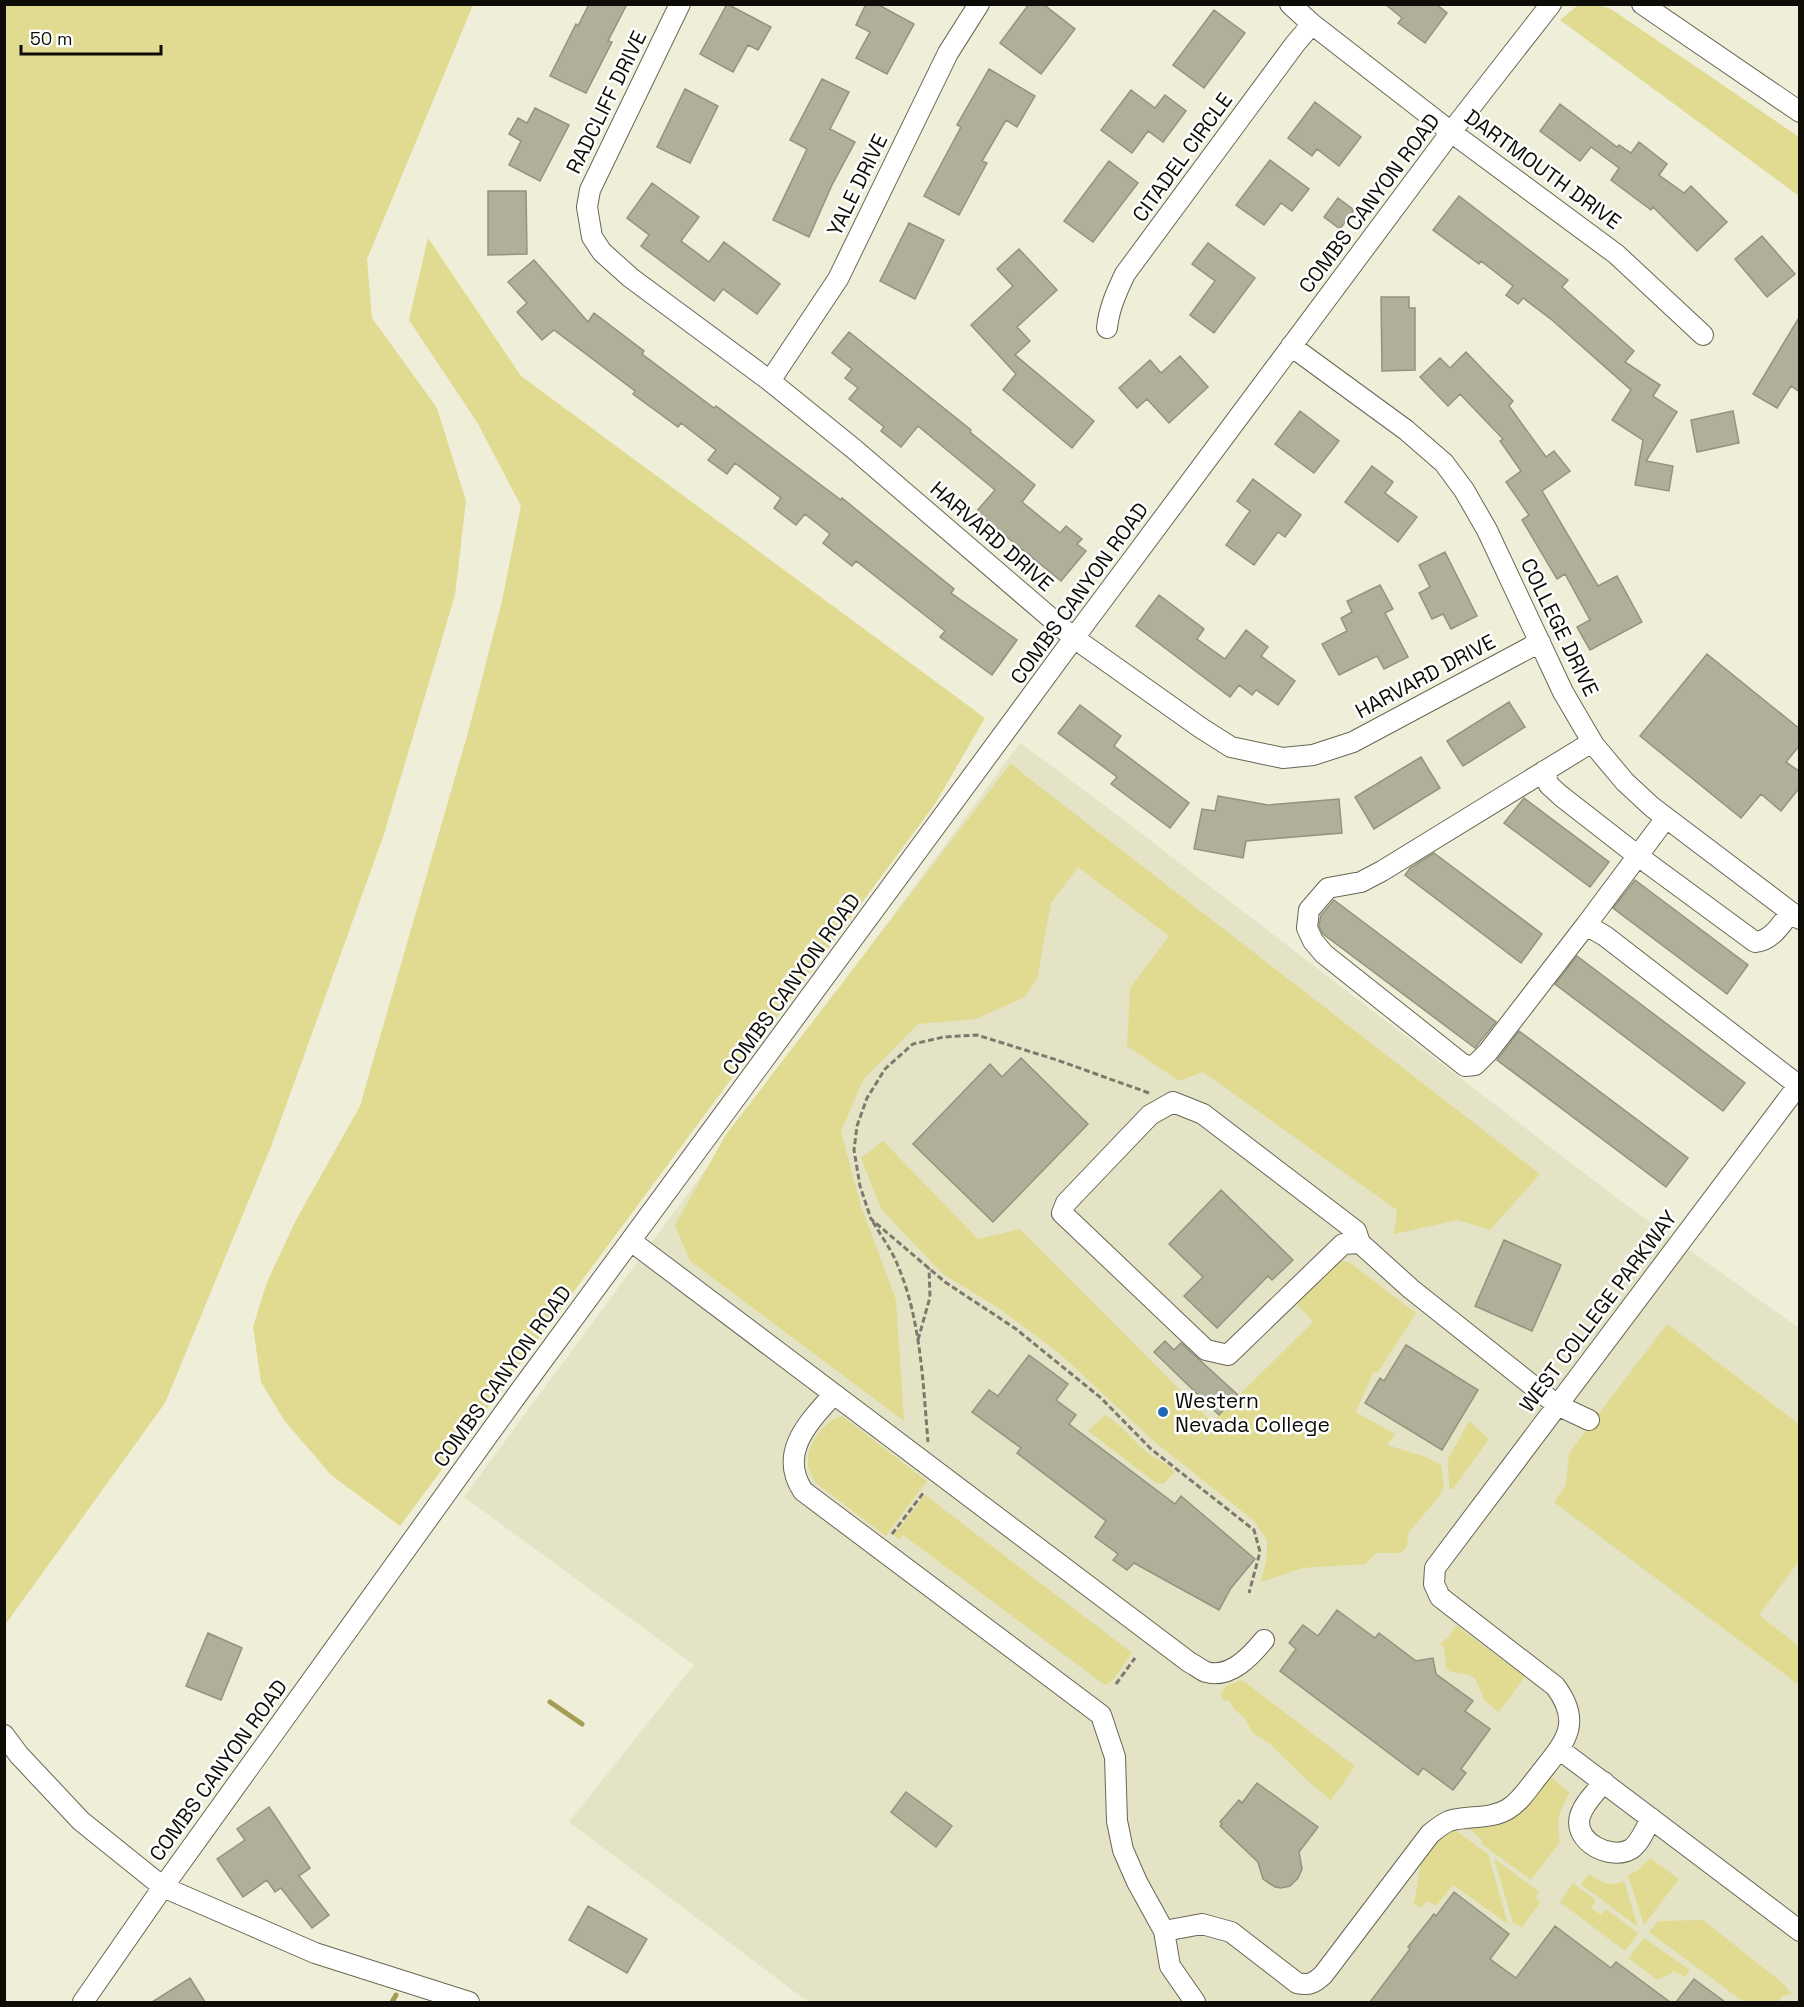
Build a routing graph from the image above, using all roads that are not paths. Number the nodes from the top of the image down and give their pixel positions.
1 (680, 4) edge
2 (979, 4) edge
3 (1290, 4) edge
4 (1551, 4) edge
5 (1642, 4) edge
6 (1312, 24) junction
7 (1800, 112) edge
8 (1451, 132) junction
9 (631, 278) joint
10 (1107, 328) dead end
11 (1703, 335) dead end
12 (1292, 346) junction
13 (770, 381) junction
14 (1074, 638) junction
15 (1540, 642) junction
16 (1592, 742) junction
17 (1544, 771) junction
18 (1666, 818) junction
19 (1638, 856) junction
20 (1795, 915) edge
21 (1586, 925) junction
22 (1799, 1084) edge
23 (631, 1241) junction
24 (1360, 1243) junction
25 (833, 1395) junction
26 (1557, 1405) junction
27 (1589, 1420) dead end
28 (1264, 1640) dead end
29 (4, 1735) edge
30 (1559, 1749) junction
31 (1604, 1782) junction
32 (1651, 1818) junction
33 (163, 1887) junction
34 (1164, 1931) junction
35 (1800, 1931) edge
36 (83, 2002) edge
37 (468, 2002) edge
38 (1196, 2002) edge

1 - 9 street, RADCLIFF DRIVE
2 - 13 street, YALE DRIVE
3 - 6 street, DARTMOUTH DRIVE
4 - 8 street, COMBS CANYON ROAD
5 - 7 street
6 - 8 street, DARTMOUTH DRIVE
6 - 10 street, CITADEL CIRCLE
8 - 11 street, DARTMOUTH DRIVE
8 - 12 street, COMBS CANYON ROAD
9 - 13 street, HARVARD DRIVE
12 - 14 street, COMBS CANYON ROAD
12 - 15 street, COLLEGE DRIVE
13 - 14 street, HARVARD DRIVE
14 - 15 street, HARVARD DRIVE
14 - 23 street, COMBS CANYON ROAD
15 - 16 street, COLLEGE DRIVE
16 - 17 street
16 - 18 street, COLLEGE DRIVE
17 - 19 street
17 - 21 street
18 - 19 street
18 - 20 street, COLLEGE DRIVE
19 - 20 street
19 - 21 street
21 - 22 street
22 - 26 street, WEST COLLEGE PARKWAY
23 - 25 street
23 - 33 street, COMBS CANYON ROAD
24 - 24 street
24 - 26 street
25 - 28 street
25 - 34 street
26 - 27 street
26 - 30 street, WEST COLLEGE PARKWAY
29 - 33 street
30 - 31 street
30 - 34 street
31 - 32 street
31 - 32 street
32 - 35 street
33 - 36 street, COMBS CANYON ROAD
33 - 37 street
34 - 38 street

